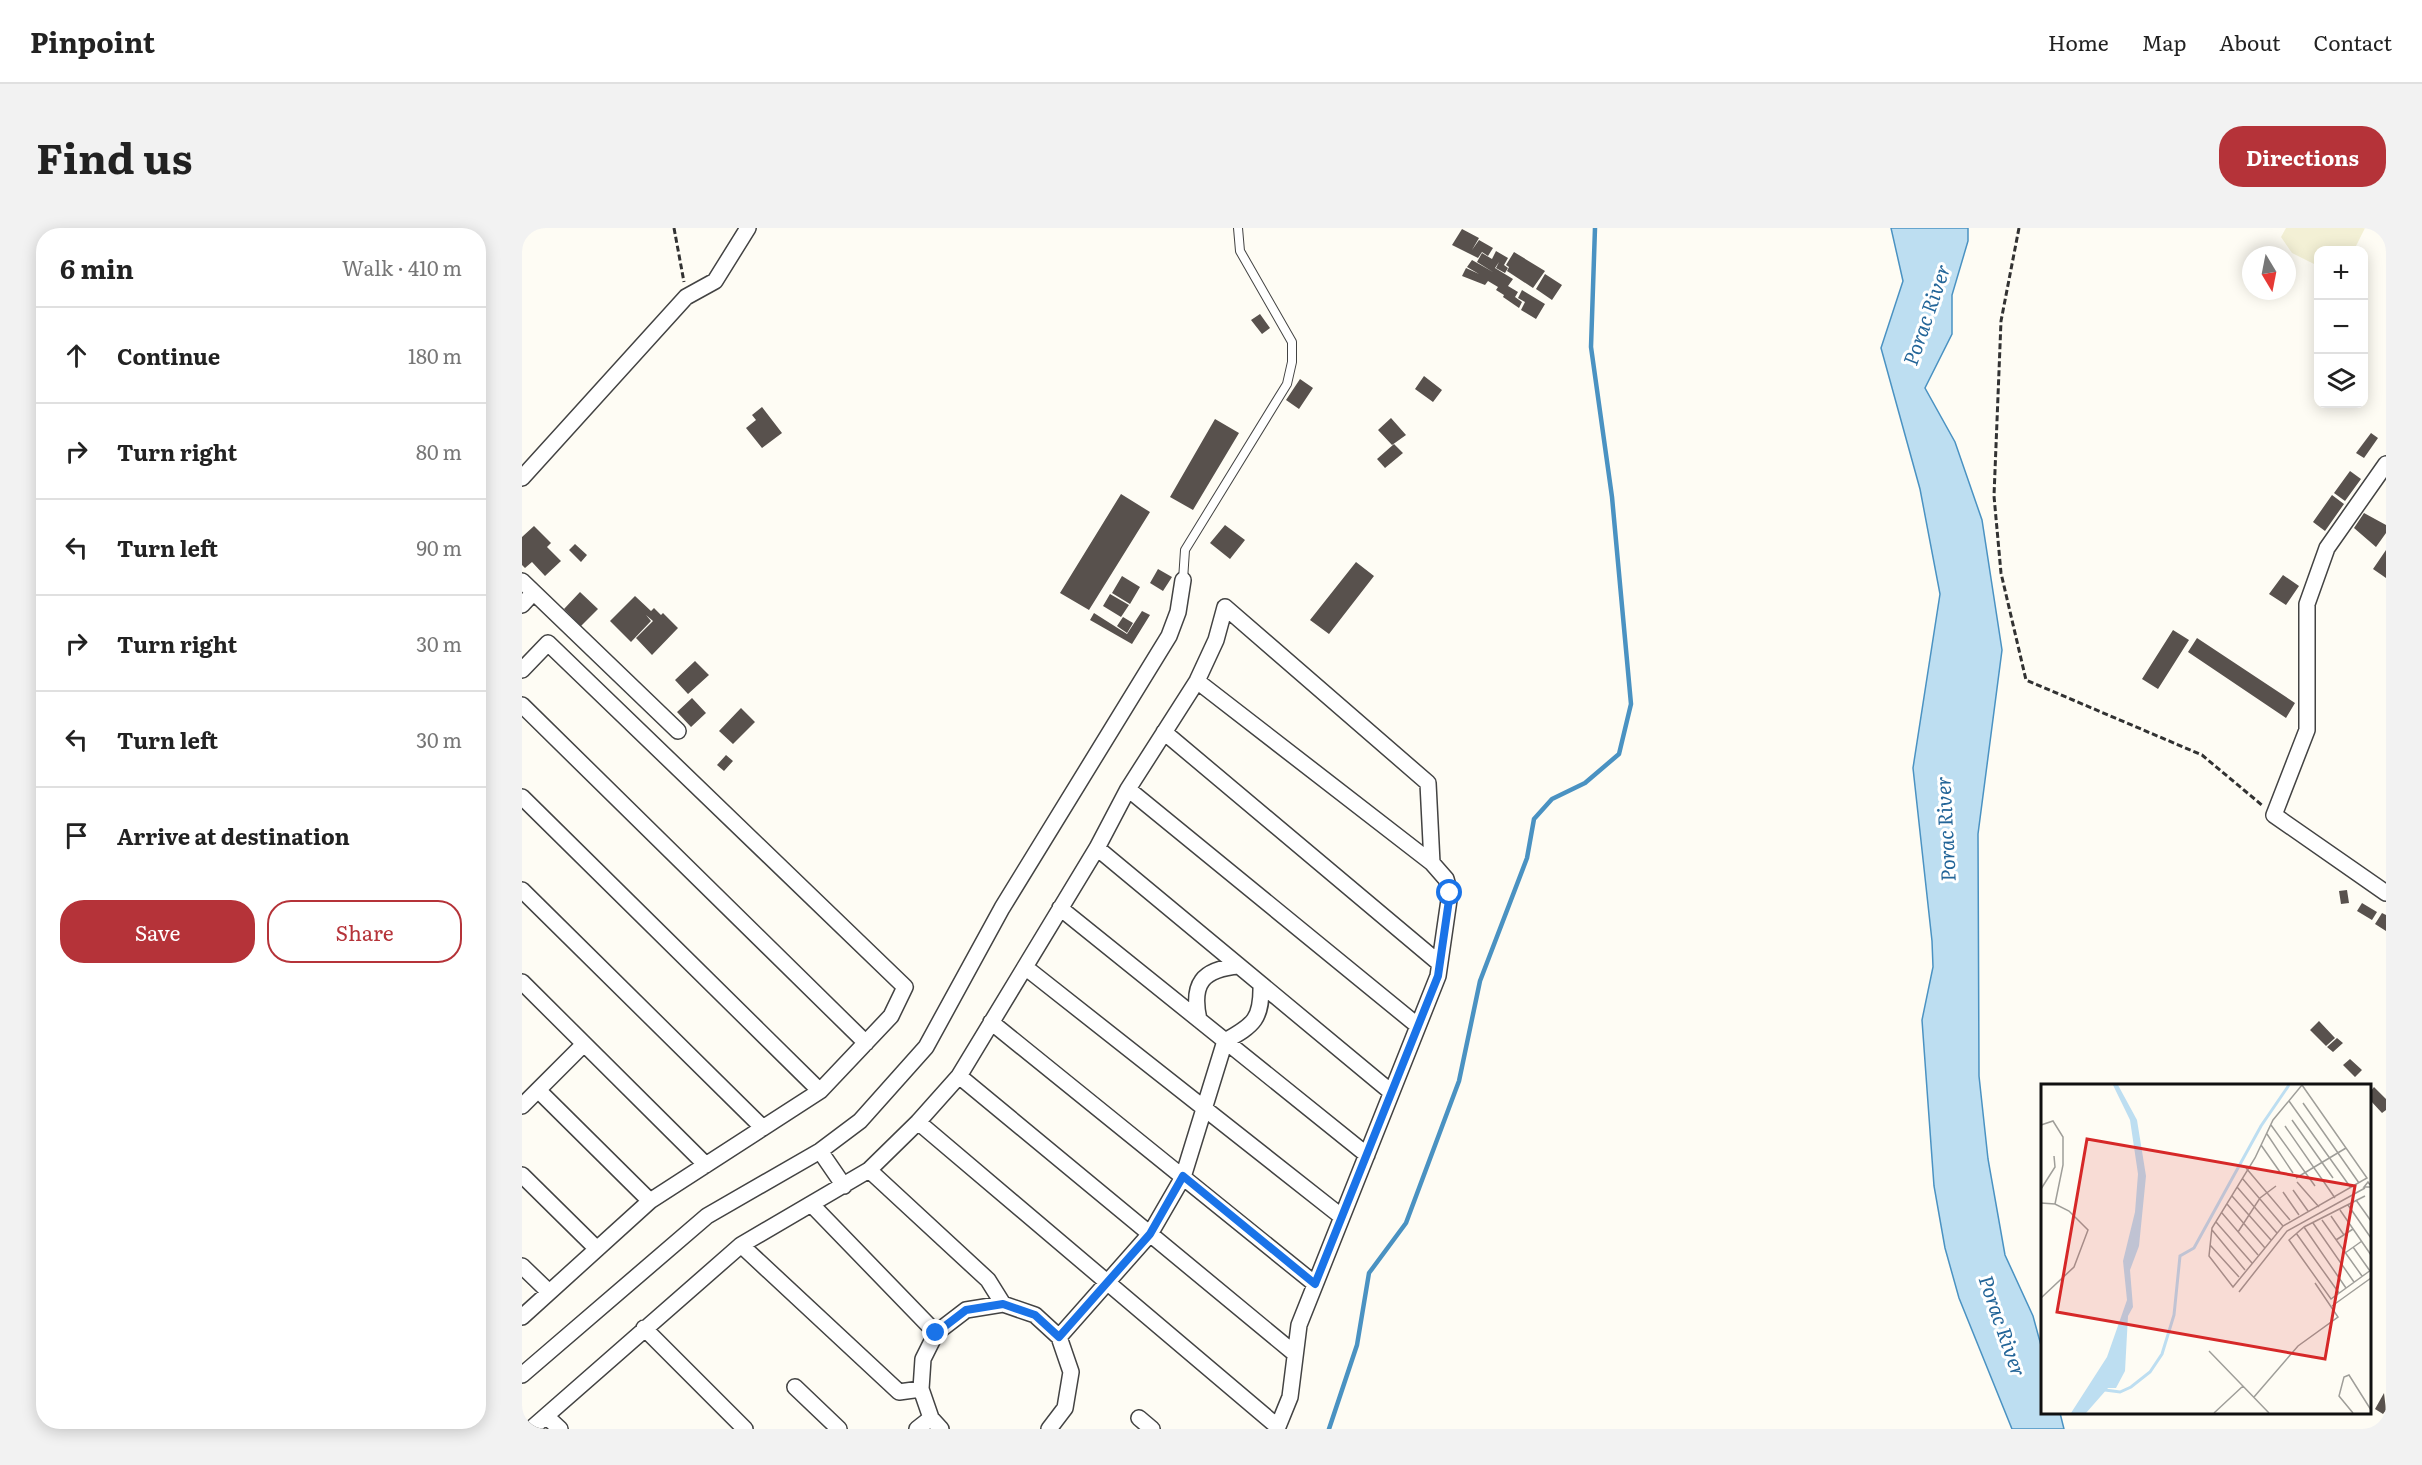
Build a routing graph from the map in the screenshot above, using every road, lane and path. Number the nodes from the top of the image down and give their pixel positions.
1 (674, 228) edge
2 (748, 228) edge
3 (1238, 228) edge
4 (2019, 228) edge
5 (686, 297) junction
6 (2386, 464) edge
7 (522, 478) edge
8 (1183, 580) joint
9 (522, 581) edge
10 (533, 593) junction
11 (522, 605) edge
12 (522, 670) edge
13 (1197, 681) junction
14 (522, 705) edge
15 (678, 731) dead end
16 (1164, 732) junction
17 (1128, 789) junction
18 (522, 797) edge
19 (2274, 815) junction
20 (1097, 848) junction
21 (1432, 863) junction
22 (522, 890) edge
23 (2386, 893) edge
24 (1060, 908) junction
25 (1439, 963) junction
26 (1239, 966) junction
27 (1024, 967) junction
28 (522, 982) edge
29 (1261, 984) junction
30 (1199, 1020) junction
31 (991, 1022) junction
32 (1418, 1026) junction
33 (1225, 1041) junction
34 (866, 1043) junction
35 (584, 1044) junction
36 (959, 1076) junction
37 (538, 1090) junction
38 (820, 1091) junction
39 (1391, 1092) junction
40 (522, 1106) edge
41 (1203, 1108) junction
42 (918, 1122) junction
43 (763, 1128) junction
44 (820, 1151) junction
45 (1366, 1155) junction
46 (706, 1165) junction
47 (869, 1170) junction
48 (522, 1175) edge
49 (1183, 1176) junction
50 (844, 1186) junction
51 (650, 1201) junction
52 (813, 1206) junction
53 (1342, 1217) junction
54 (1150, 1234) junction
55 (741, 1245) junction
56 (597, 1249) junction
57 (522, 1266) edge
58 (1107, 1282) junction
59 (1315, 1284) junction
60 (549, 1293) junction
61 (1003, 1304) junction
62 (522, 1317) edge
63 (644, 1328) junction
64 (936, 1333) junction
65 (1059, 1337) junction
66 (1294, 1353) junction
67 (522, 1375) edge
68 (795, 1387) dead end
69 (921, 1389) junction
70 (546, 1416) junction
71 (931, 1418) junction
72 (1139, 1418) dead end
73 (1278, 1428) edge
74 (531, 1429) edge
75 (560, 1429) edge
76 (745, 1429) edge
77 (839, 1429) edge
78 (917, 1429) edge
79 (942, 1429) edge
80 (1050, 1429) edge
81 (1152, 1429) edge

1 - 5 path
2 - 5 street
3 - 8 lane
4 - 19 path
5 - 7 street
6 - 19 street
8 - 44 street
9 - 10 street
10 - 11 street
10 - 15 street
12 - 34 street
13 - 16 street
13 - 21 street
13 - 21 street
14 - 34 street
16 - 17 street
16 - 25 street
17 - 20 street
17 - 32 street
18 - 38 street
19 - 23 street
20 - 24 street
20 - 26 street
21 - 25 street
22 - 43 street
24 - 27 street
24 - 30 street
25 - 32 street
26 - 29 street
26 - 30 street
27 - 31 street
27 - 41 street
28 - 35 street
29 - 33 street
29 - 39 street
30 - 33 street
31 - 36 street
31 - 49 street
32 - 39 street
33 - 41 street
33 - 45 street
34 - 38 street
35 - 37 street
35 - 46 street
36 - 42 street
36 - 54 street
37 - 40 street
37 - 51 street
38 - 43 street
39 - 45 street
41 - 49 street
41 - 53 street
42 - 47 street
42 - 58 street
43 - 46 street
44 - 50 street
44 - 67 street
45 - 53 street
46 - 51 street
47 - 50 street
47 - 61 street
48 - 56 street
49 - 54 street
49 - 59 street
50 - 52 street
51 - 56 street
52 - 55 street
52 - 64 street
53 - 59 street
54 - 58 street
54 - 66 street
55 - 63 street
55 - 69 street
56 - 60 street
57 - 60 street
58 - 65 street
58 - 73 street
59 - 66 street
60 - 62 street
61 - 64 street
61 - 65 street
63 - 70 street
63 - 76 street
64 - 69 street
65 - 80 street
66 - 73 street
68 - 77 street
69 - 71 street
70 - 74 street
70 - 75 street
71 - 78 street
71 - 79 street
72 - 81 street

